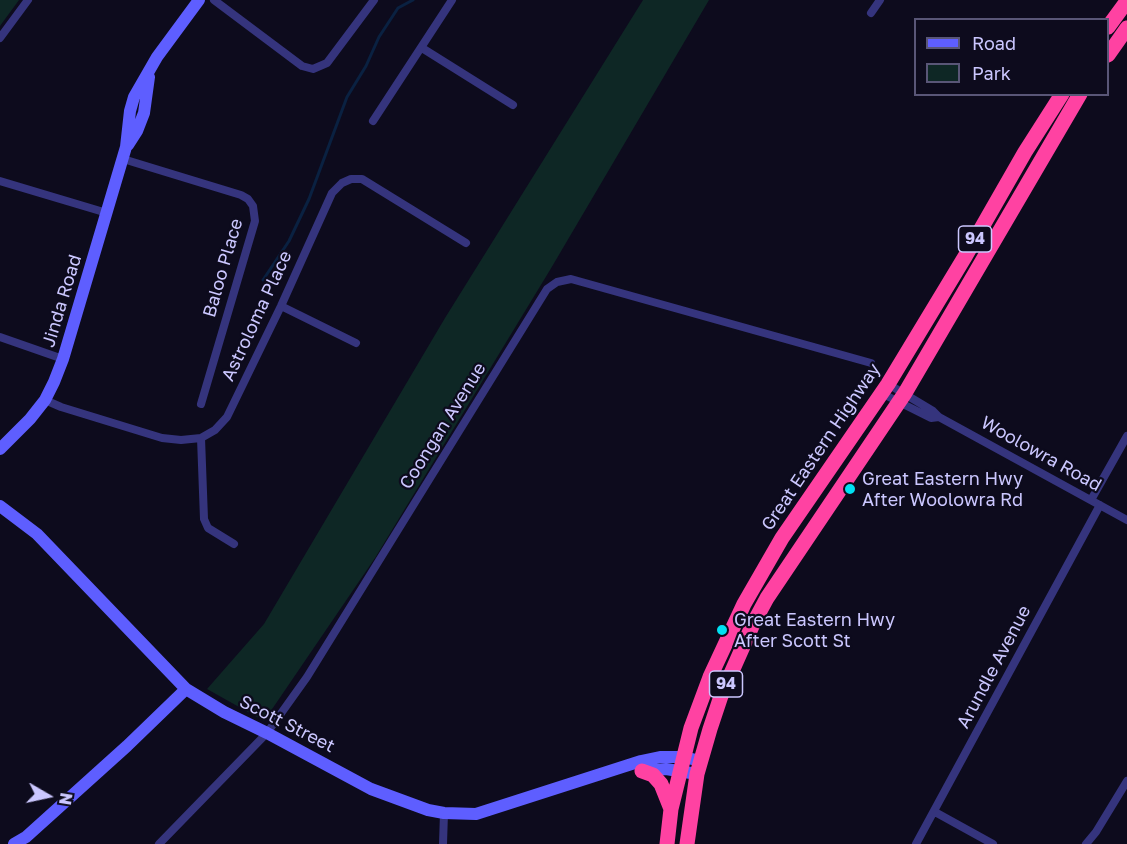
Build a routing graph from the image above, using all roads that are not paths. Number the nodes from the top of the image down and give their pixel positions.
1 (28, 0) edge
2 (199, 0) edge
3 (214, 0) edge
4 (374, 0) edge
5 (452, 0) edge
6 (880, 0) edge
7 (1127, 1) edge
8 (872, 13) dead end
9 (1109, 24) edge
10 (1127, 28) edge
11 (0, 38) edge
12 (422, 48) junction
13 (1109, 52) edge
14 (1061, 96) edge
15 (1079, 96) edge
16 (513, 105) dead end
17 (373, 122) dead end
18 (125, 153) junction
19 (0, 181) edge
20 (107, 213) junction
21 (466, 243) dead end
22 (281, 306) junction
23 (0, 337) edge
24 (356, 343) dead end
25 (63, 359) junction
26 (871, 363) dead end
27 (885, 388) junction
28 (902, 398) junction
29 (45, 400) junction
30 (201, 404) dead end
31 (1127, 436) edge
32 (201, 438) junction
33 (0, 449) edge
34 (1091, 500) junction
35 (1100, 505) junction
36 (0, 506) edge
37 (1127, 520) edge
38 (234, 544) dead end
39 (186, 689) junction
40 (267, 733) junction
41 (682, 763) junction
42 (699, 767) junction
43 (623, 768) junction
44 (642, 771) junction
45 (1127, 781) edge
46 (671, 809) junction
47 (934, 812) junction
48 (444, 813) junction
49 (14, 844) edge
50 (159, 844) edge
51 (443, 844) edge
52 (667, 844) edge
53 (687, 844) edge
54 (916, 844) edge
55 (993, 844) edge
56 (1086, 844) edge

1 - 11 street
2 - 18 main road, Jinda Road
3 - 4 street
5 - 12 street
6 - 8 street
7 - 9 highway
10 - 13 highway
12 - 16 street
12 - 17 street
14 - 27 highway, Great Eastern Highway / 94
15 - 28 highway, 94
18 - 20 main road, Jinda Road
18 - 30 street, Baloo Place
19 - 20 street
20 - 25 main road, Jinda Road
21 - 22 street, Astroloma Place
22 - 24 street
22 - 32 street, Astroloma Place
23 - 25 street
25 - 29 main road, Jinda Road
26 - 40 street, Coongan Avenue
27 - 28 street, Woolowra Road
27 - 41 highway, Great Eastern Highway / 94
28 - 34 street, Woolowra Road
28 - 42 highway, 94
29 - 32 street
29 - 33 main road, Jinda Road
31 - 34 street
32 - 38 street
34 - 35 street, Woolowra Road
35 - 37 street, Woolowra Road
35 - 47 street, Arundle Avenue
36 - 39 main road, Scott Street
39 - 40 main road, Scott Street
39 - 49 main road
40 - 48 main road, Scott Street
40 - 50 street, Coongan Avenue
41 - 42 main road, Scott Street
41 - 43 main road, Scott Street
41 - 44 main road, Scott Street
41 - 46 highway, Great Eastern Highway / 94
42 - 53 highway, 94
43 - 44 main road, Scott Street
43 - 48 main road, Scott Street
44 - 46 highway
45 - 56 street
46 - 52 highway, Great Eastern Highway / 94
47 - 54 street, Arundle Avenue
47 - 55 street
48 - 51 street

